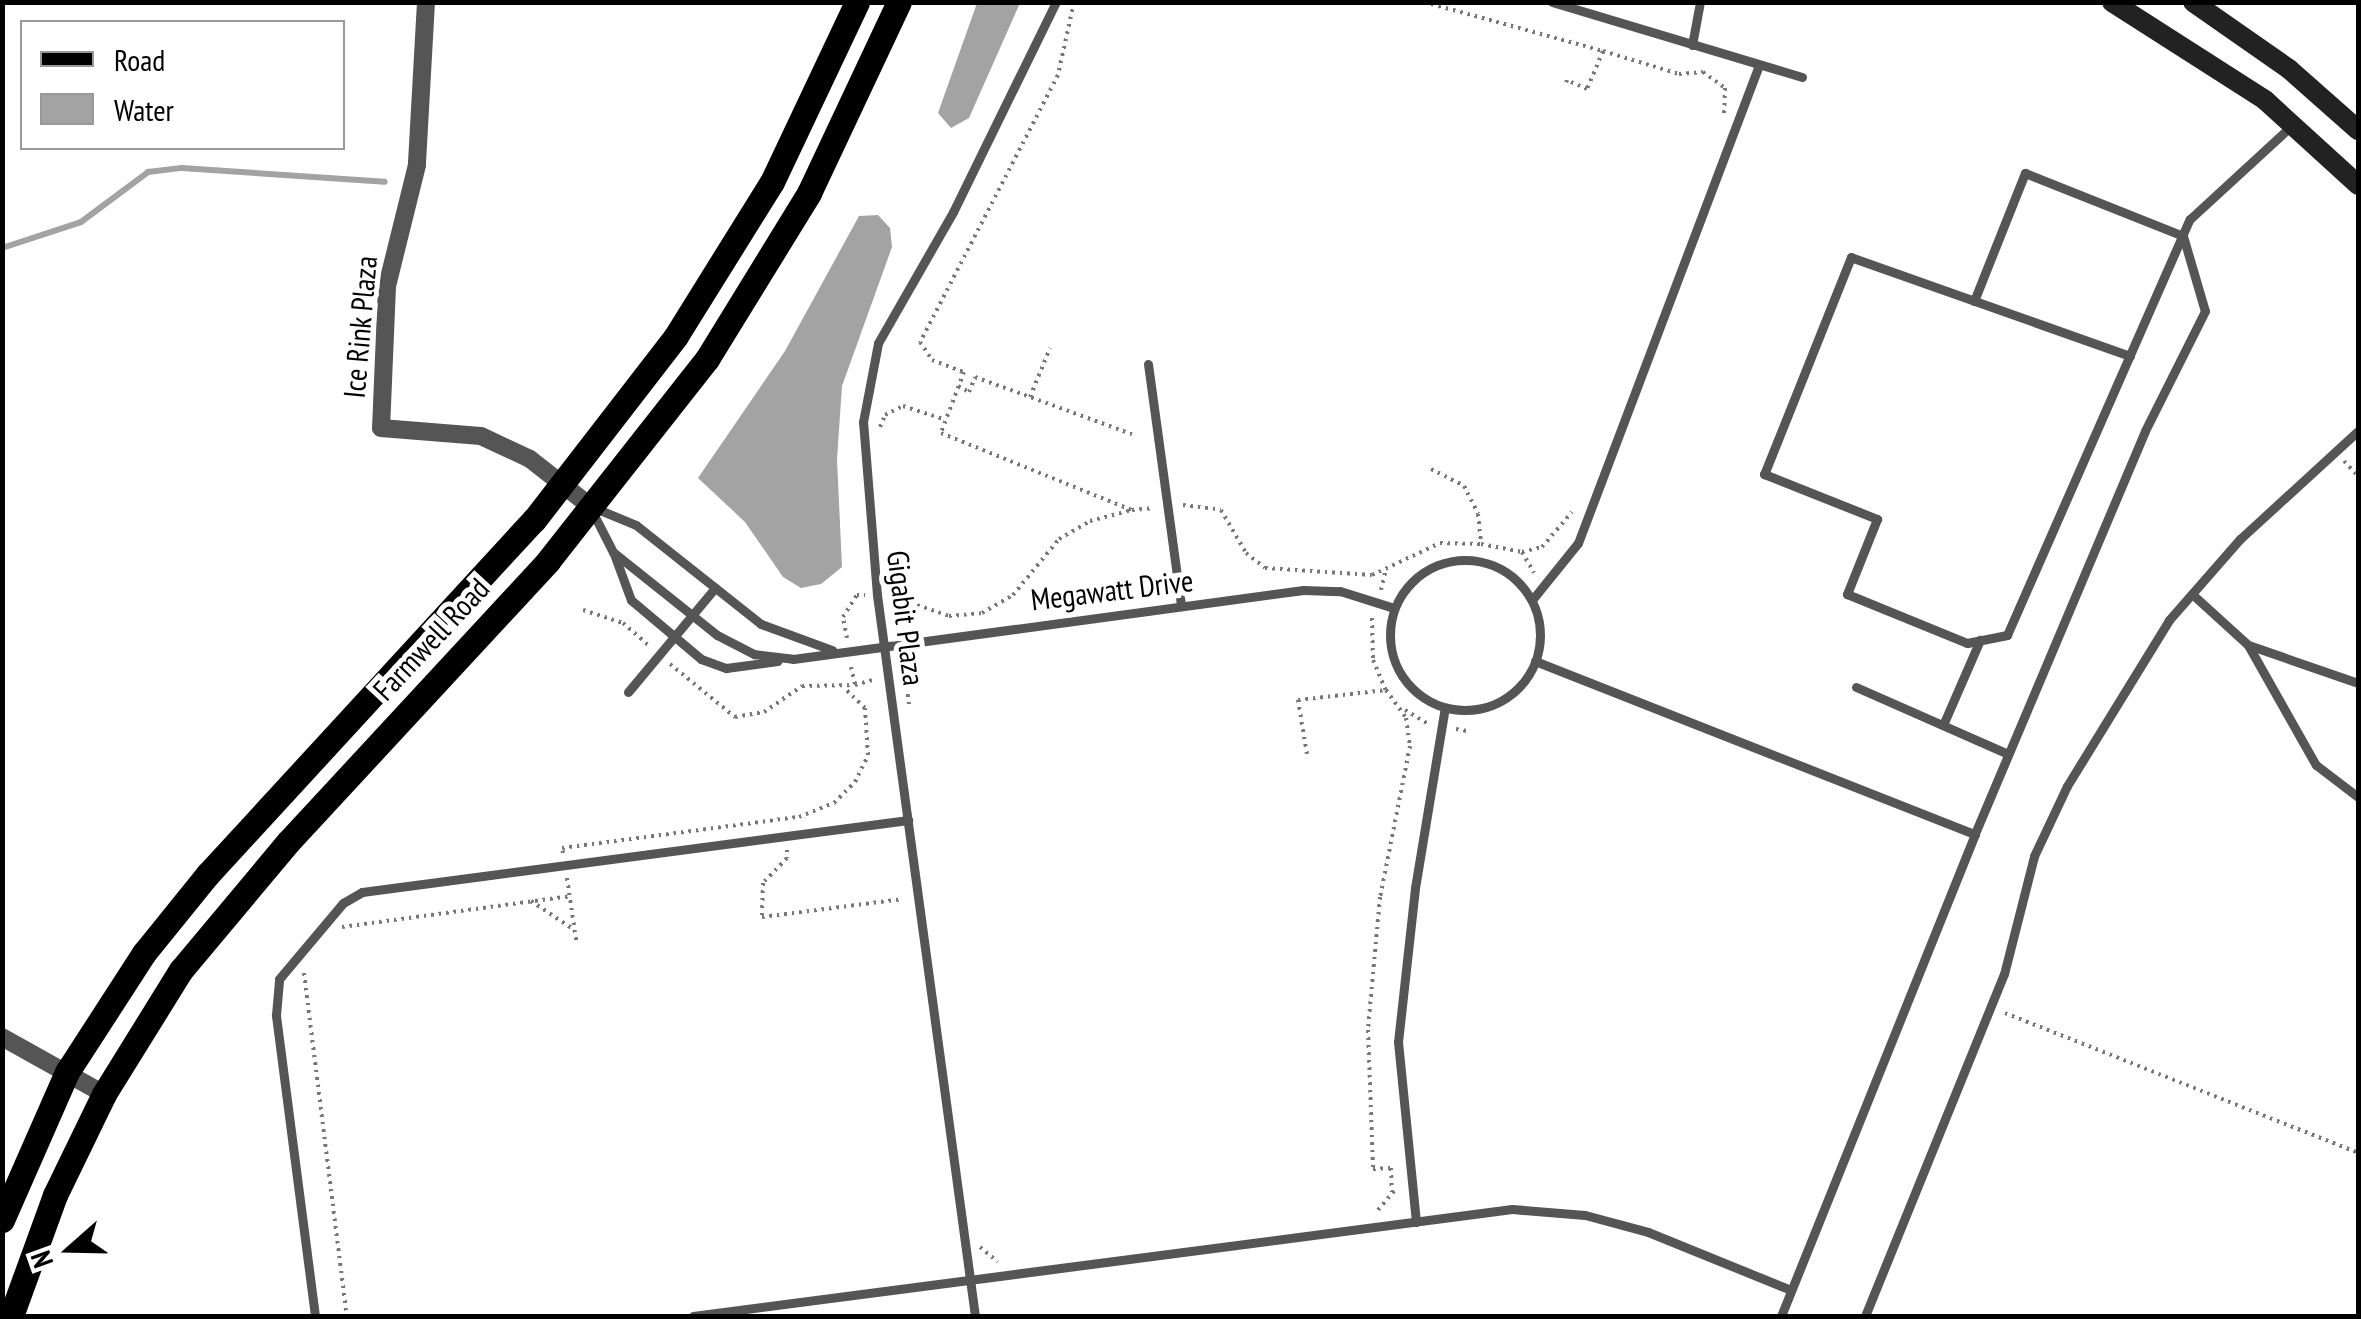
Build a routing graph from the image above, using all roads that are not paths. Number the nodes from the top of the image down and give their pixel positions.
1 (426, 2) edge
2 (857, 2) edge
3 (900, 2) edge
4 (1056, 2) edge
5 (1552, 2) edge
6 (1700, 2) edge
7 (2112, 2) edge
8 (2193, 2) edge
9 (1692, 44) junction
10 (1759, 64) junction
11 (1802, 78) dead end
12 (2294, 124) junction
13 (2358, 130) edge
14 (2358, 185) edge
15 (2183, 236) junction
16 (1974, 301) junction
17 (2130, 356) junction
18 (1148, 364) dead end
19 (2358, 431) edge
20 (560, 483) junction
21 (590, 506) junction
22 (614, 552) junction
23 (714, 588) junction
24 (2192, 594) junction
25 (1532, 600) junction
26 (1181, 606) junction
27 (1394, 608) junction
28 (692, 615) junction
29 (673, 638) junction
30 (1980, 640) junction
31 (884, 644) junction
32 (2248, 645) junction
33 (834, 651) junction
34 (793, 659) junction
35 (1535, 661) junction
36 (2358, 683) edge
37 (1856, 687) dead end
38 (628, 692) dead end
39 (1445, 708) junction
40 (1943, 726) junction
41 (2008, 754) junction
42 (2358, 797) edge
43 (908, 820) junction
44 (1975, 834) junction
45 (2, 1037) edge
46 (67, 1072) junction
47 (104, 1094) junction
48 (2, 1220) edge
49 (1416, 1222) junction
50 (969, 1281) junction
51 (1791, 1290) junction
52 (11, 1316) edge
53 (315, 1316) edge
54 (693, 1316) edge
55 (975, 1316) edge
56 (1781, 1316) edge
57 (1865, 1316) edge

1 - 20 street, Ice Rink Plaza
2 - 20 main road, Farmwell Road
3 - 21 main road, Farmwell Road
4 - 31 lane, Gigabit Plaza
5 - 9 lane
6 - 9 lane
7 - 12 main road
8 - 13 main road
9 - 10 lane
10 - 11 lane
10 - 25 lane
12 - 14 main road
12 - 15 lane
15 - 16 lane
15 - 17 lane
15 - 41 lane
16 - 17 lane
16 - 30 lane
17 - 30 lane
18 - 26 lane
19 - 24 lane
20 - 21 street, Ice Rink Plaza
20 - 46 main road, Farmwell Road
21 - 22 lane, Megawatt Drive
21 - 23 lane
21 - 47 main road, Farmwell Road
22 - 28 lane
22 - 29 lane, Megawatt Drive
23 - 28 lane
23 - 33 lane
24 - 32 lane
24 - 57 lane
25 - 27 lane
25 - 35 lane
26 - 27 lane, Megawatt Drive
26 - 31 lane, Megawatt Drive
27 - 39 lane
28 - 29 lane
28 - 34 lane
29 - 34 lane, Megawatt Drive
29 - 38 lane
30 - 40 lane
31 - 33 lane, Megawatt Drive
31 - 43 lane, Gigabit Plaza
32 - 36 lane
32 - 42 lane
33 - 34 lane, Megawatt Drive
35 - 39 lane
35 - 44 lane
37 - 40 lane
39 - 49 lane
40 - 41 lane
41 - 44 lane
43 - 50 lane, Gigabit Plaza
43 - 53 lane
44 - 51 lane
45 - 46 street
46 - 47 street
46 - 48 main road, Farmwell Road
47 - 52 main road, Farmwell Road
49 - 50 lane
49 - 51 lane
50 - 54 lane
50 - 55 lane, Gigabit Plaza
51 - 56 lane

